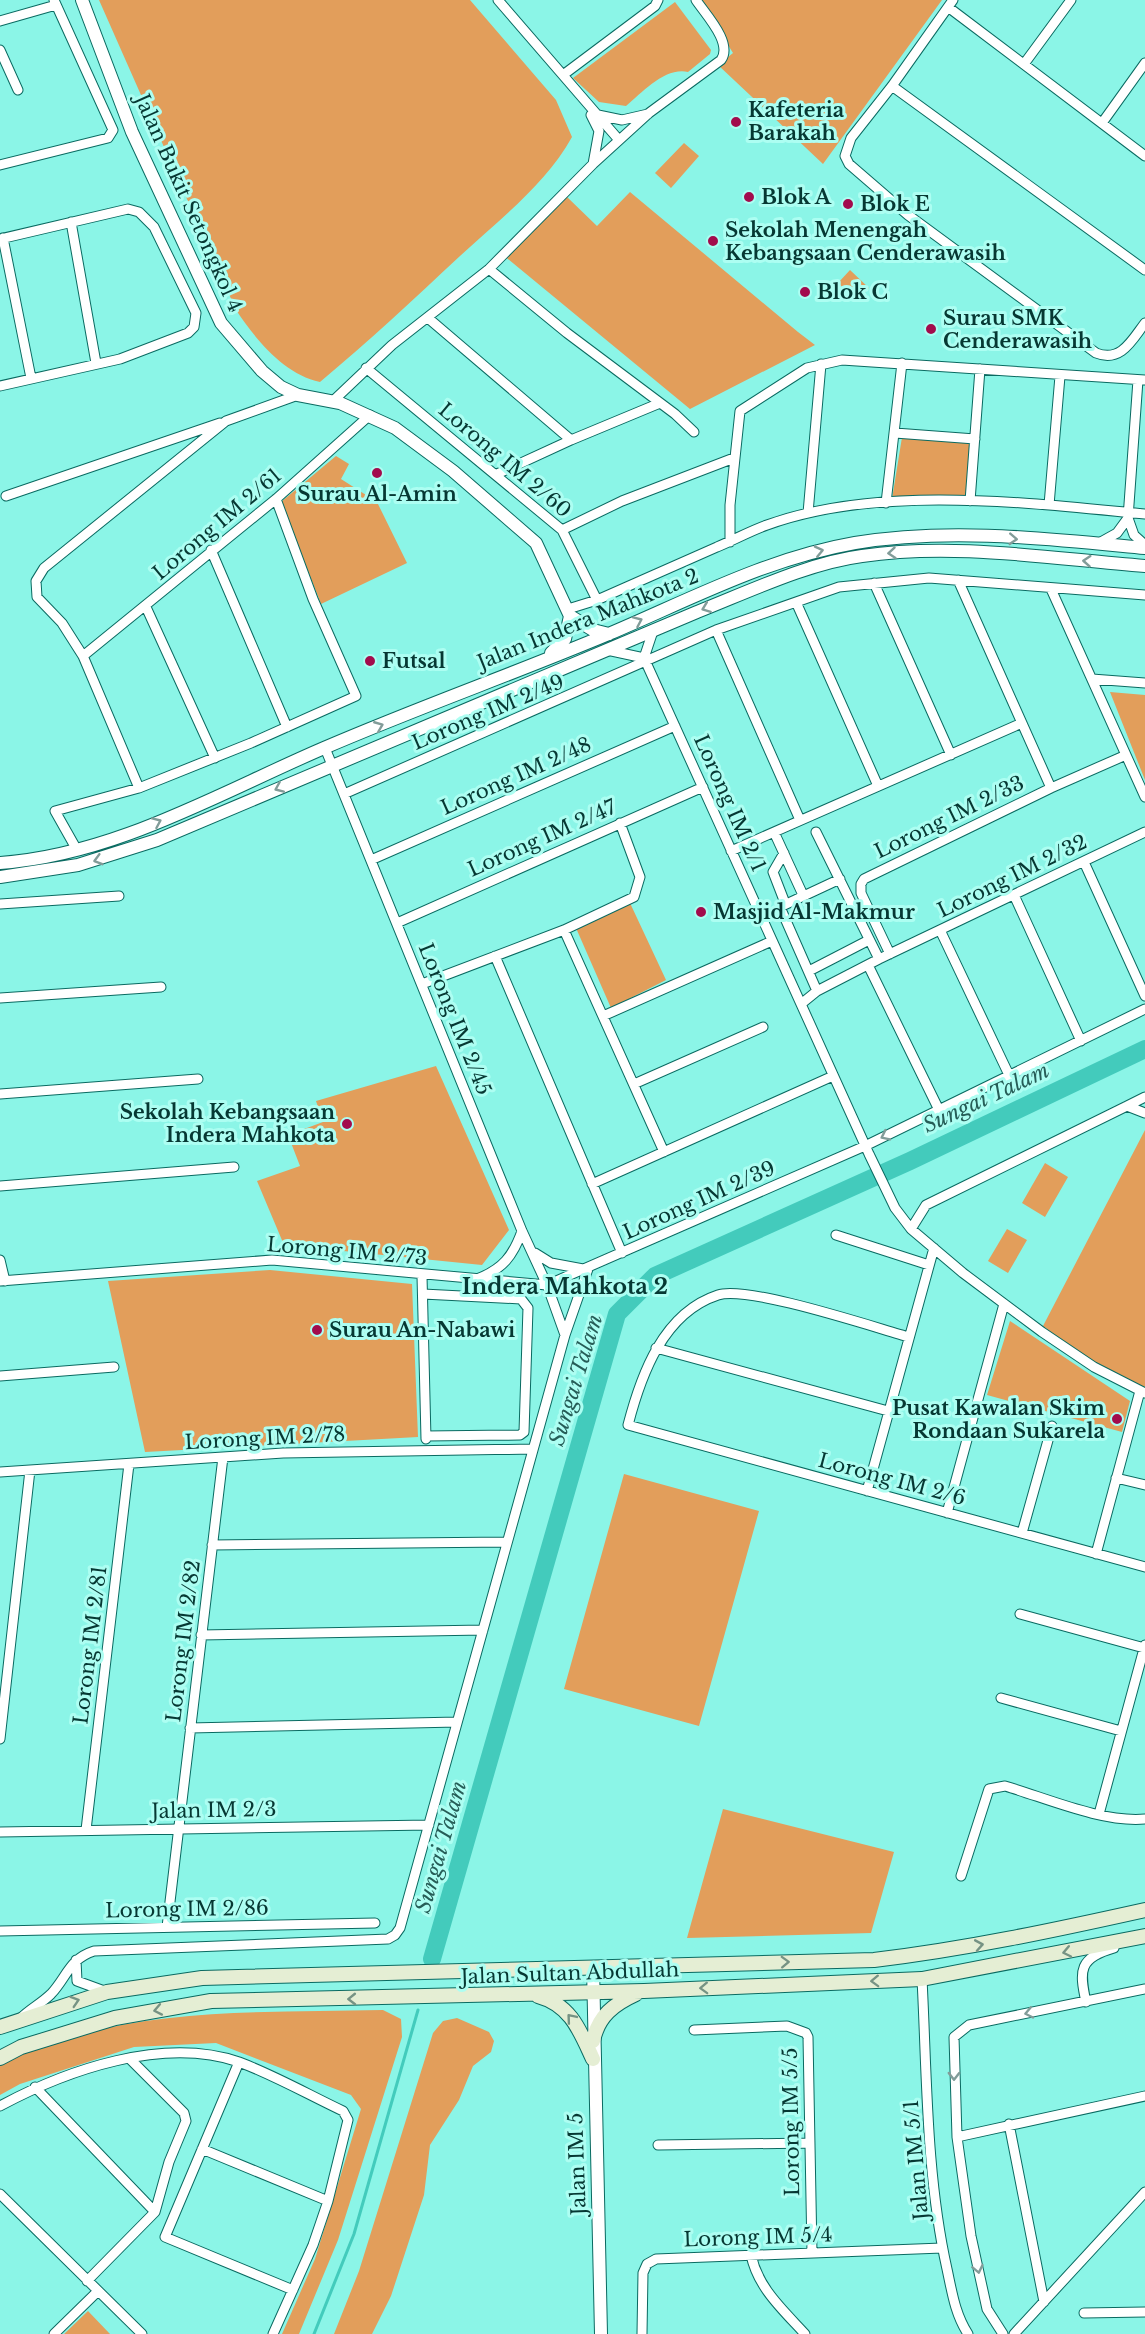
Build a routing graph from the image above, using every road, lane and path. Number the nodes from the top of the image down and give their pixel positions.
1 (82, 0) edge
2 (658, 0) edge
3 (696, 0) edge
4 (1071, 0) edge
5 (504, 2) edge
6 (55, 3) edge
7 (951, 3) edge
8 (0, 21) edge
9 (0, 50) edge
10 (1145, 63) edge
11 (1024, 64) junction
12 (563, 75) junction
13 (892, 86) junction
14 (573, 89) junction
15 (18, 90) dead end
16 (649, 113) junction
17 (598, 115) junction
18 (1101, 123) junction
19 (619, 140) junction
20 (1145, 156) edge
21 (593, 164) junction
22 (0, 165) edge
23 (71, 222) junction
24 (2, 239) edge
25 (489, 269) junction
26 (1145, 270) edge
27 (428, 318) junction
28 (1145, 323) edge
29 (96, 363) junction
30 (902, 363) junction
31 (821, 364) junction
32 (366, 368) junction
33 (981, 369) junction
34 (1060, 376) junction
35 (31, 378) junction
36 (1142, 380) edge
37 (0, 386) edge
38 (298, 395) junction
39 (333, 401) junction
40 (660, 403) junction
41 (370, 415) junction
42 (226, 421) junction
43 (694, 432) dead end
44 (895, 433) junction
45 (975, 439) junction
46 (570, 440) junction
47 (734, 458) junction
48 (497, 474) junction
49 (6, 496) dead end
50 (276, 499) junction
51 (970, 501) junction
52 (886, 503) junction
53 (1049, 505) junction
54 (808, 513) junction
55 (1145, 514) edge
56 (1128, 516) junction
57 (562, 530) junction
58 (730, 542) junction
59 (1098, 543) junction
60 (1145, 547) edge
61 (211, 550) junction
62 (767, 565) junction
63 (1145, 566) edge
64 (958, 580) junction
65 (772, 583) junction
66 (874, 583) junction
67 (1051, 588) junction
68 (1145, 595) edge
69 (597, 600) junction
70 (796, 603) junction
71 (146, 608) junction
72 (569, 612) junction
73 (716, 630) junction
74 (653, 631) junction
75 (609, 634) junction
76 (607, 651) junction
77 (83, 656) junction
78 (546, 658) junction
79 (645, 660) junction
80 (1092, 679) junction
81 (1145, 683) edge
82 (1022, 723) junction
83 (675, 726) junction
84 (287, 727) junction
85 (325, 748) junction
86 (951, 755) junction
87 (1126, 755) junction
88 (215, 758) junction
89 (333, 765) junction
90 (878, 786) junction
91 (702, 787) junction
92 (139, 788) junction
93 (1051, 788) junction
94 (344, 794) junction
95 (1145, 796) edge
96 (800, 820) junction
97 (620, 823) junction
98 (774, 832) junction
99 (816, 832) dead end
100 (1145, 832) edge
101 (77, 850) junction
102 (731, 851) junction
103 (784, 853) junction
104 (371, 860) junction
105 (1084, 862) junction
106 (0, 863) edge
107 (0, 877) edge
108 (840, 879) junction
109 (803, 895) junction
110 (1014, 895) junction
111 (119, 896) dead end
112 (784, 903) junction
113 (0, 904) edge
114 (397, 923) junction
115 (564, 930) junction
116 (940, 930) junction
117 (869, 940) junction
118 (772, 941) junction
119 (890, 954) junction
120 (495, 956) junction
121 (879, 959) junction
122 (868, 965) junction
123 (809, 971) junction
124 (422, 984) junction
125 (161, 987) dead end
126 (818, 992) junction
127 (1145, 996) edge
128 (0, 998) edge
129 (801, 1004) junction
130 (1145, 1009) edge
131 (603, 1017) junction
132 (763, 1027) dead end
133 (1081, 1041) junction
134 (1009, 1075) junction
135 (833, 1076) junction
136 (198, 1079) dead end
137 (634, 1084) junction
138 (0, 1094) edge
139 (1145, 1097) edge
140 (1127, 1106) junction
141 (939, 1110) junction
142 (1145, 1113) edge
143 (867, 1150) junction
144 (664, 1152) junction
145 (234, 1167) dead end
146 (592, 1184) junction
147 (0, 1186) edge
148 (911, 1229) junction
149 (522, 1231) junction
150 (836, 1235) dead end
151 (934, 1248) junction
152 (531, 1249) junction
153 (622, 1253) junction
154 (0, 1260) edge
155 (929, 1265) junction
156 (588, 1269) junction
157 (422, 1276) junction
158 (475, 1280) junction
159 (2, 1281) edge
160 (547, 1285) junction
161 (423, 1294) junction
162 (1004, 1304) junction
163 (565, 1335) junction
164 (909, 1337) junction
165 (656, 1348) junction
166 (114, 1367) dead end
167 (0, 1376) edge
168 (1143, 1392) edge
169 (888, 1411) junction
170 (1052, 1426) dead end
171 (426, 1436) junction
172 (532, 1449) junction
173 (426, 1451) junction
174 (223, 1457) junction
175 (129, 1464) junction
176 (30, 1470) junction
177 (0, 1472) edge
178 (1116, 1478) junction
179 (1145, 1485) edge
180 (867, 1491) junction
181 (946, 1513) junction
182 (1022, 1533) junction
183 (507, 1542) junction
184 (212, 1545) junction
185 (1096, 1554) junction
186 (1145, 1567) edge
187 (1020, 1614) dead end
188 (483, 1629) junction
189 (201, 1635) junction
190 (1144, 1647) edge
191 (1001, 1698) dead end
192 (457, 1722) junction
193 (190, 1728) junction
194 (1121, 1731) junction
195 (0, 1739) edge
196 (1099, 1814) junction
197 (1145, 1819) edge
198 (429, 1825) junction
199 (178, 1829) junction
200 (86, 1830) junction
201 (0, 1832) edge
202 (961, 1876) dead end
203 (1145, 1910) edge
204 (375, 1923) dead end
205 (167, 1927) junction
206 (0, 1931) edge
207 (1145, 1937) edge
208 (76, 1960) junction
209 (593, 1967) junction
210 (472, 1970) junction
211 (363, 1972) junction
212 (922, 1979) junction
213 (1145, 1989) edge
214 (644, 1991) junction
215 (107, 1992) junction
216 (593, 1992) junction
217 (532, 1994) junction
218 (474, 1996) junction
219 (391, 1998) junction
220 (1086, 2002) junction
221 (21, 2019) junction
222 (0, 2027) edge
223 (694, 2030) dead end
224 (593, 2041) junction
225 (0, 2058) edge
226 (129, 2058) junction
227 (593, 2059) junction
228 (238, 2062) junction
229 (35, 2087) junction
230 (1145, 2096) edge
231 (0, 2106) edge
232 (1009, 2124) junction
233 (957, 2137) junction
234 (810, 2143) junction
235 (658, 2145) dead end
236 (202, 2149) junction
237 (1145, 2193) edge
238 (0, 2194) edge
239 (328, 2201) junction
240 (155, 2212) junction
241 (942, 2248) junction
242 (812, 2253) junction
243 (751, 2255) junction
244 (87, 2281) junction
245 (293, 2290) junction
246 (97, 2292) junction
247 (1044, 2302) junction
248 (1145, 2312) edge
249 (1084, 2313) dead end
250 (54, 2334) edge
251 (142, 2334) edge
252 (273, 2334) edge
253 (601, 2334) edge
254 (642, 2334) edge
255 (805, 2334) edge
256 (968, 2334) edge
257 (1003, 2334) edge
258 (1014, 2334) edge

1 - 38 street, Jalan Bukit Setongkol 4
2 - 12 street
3 - 16 street
4 - 11 street
5 - 12 street
6 - 8 street
6 - 22 street
7 - 11 street
7 - 13 street
9 - 15 street
10 - 18 street
11 - 18 street
12 - 14 street
13 - 26 street
13 - 28 street
14 - 17 street
14 - 21 street
16 - 17 street
16 - 19 street
17 - 19 street
18 - 20 street
19 - 21 street
21 - 25 street
23 - 24 street
23 - 29 street
23 - 29 street
24 - 35 street
25 - 27 street
25 - 40 street
27 - 32 street
27 - 46 street
29 - 35 street
30 - 31 street
30 - 33 street
30 - 44 street
31 - 47 street
31 - 54 street
32 - 39 street
32 - 48 street, Lorong IM 2/60
33 - 34 street
33 - 45 street
34 - 36 street
34 - 53 street
35 - 37 street
36 - 56 street
38 - 39 street
38 - 42 street
39 - 41 street
40 - 43 street
40 - 46 street
41 - 50 street, Lorong IM 2/61
41 - 72 street
42 - 49 street
42 - 77 street
44 - 45 street
44 - 52 street
45 - 51 street
46 - 48 street
47 - 57 street
47 - 58 street
48 - 57 street, Lorong IM 2/60
50 - 61 street, Lorong IM 2/61
50 - 84 street
51 - 52 street
51 - 53 street
52 - 54 street
53 - 56 street
54 - 58 street
55 - 56 street
56 - 59 street
56 - 60 street
57 - 69 street, Lorong IM 2/60
58 - 69 street
59 - 60 street, Jalan Indera Mahkota 2
62 -> 59 street, Jalan Indera Mahkota 2
61 - 71 street, Lorong IM 2/61
61 - 84 street
62 - 65 street
75 -> 62 street, Jalan Indera Mahkota 2
63 -> 65 street, Jalan Indera Mahkota 2
64 - 66 street, Lorong IM 2/49
64 - 67 street, Lorong IM 2/49
64 - 82 street
65 -> 74 street, Jalan Indera Mahkota 2
66 - 70 street, Lorong IM 2/49
66 - 86 street
67 - 68 street, Lorong IM 2/49
67 - 80 street
69 - 72 street
70 - 73 street, Lorong IM 2/49
70 - 90 street
71 - 77 street, Lorong IM 2/61
71 - 88 street
72 - 75 street
72 - 78 street
73 - 79 street, Lorong IM 2/49
73 - 96 street
74 - 76 street, Jalan Indera Mahkota 2
74 - 79 street
75 - 78 street, Jalan Indera Mahkota 2
76 - 79 street
76 - 89 street, Jalan Indera Mahkota 2
77 - 92 street
85 -> 78 street, Jalan Indera Mahkota 2
79 - 83 street, Lorong IM 2/1
79 - 94 street, Lorong IM 2/49
80 - 81 street
80 - 87 street
82 - 86 street
82 - 93 street
83 - 91 street, Lorong IM 2/1
83 - 104 street, Lorong IM 2/48
84 - 88 street
85 - 89 street, Lorong IM 2/45
101 -> 85 street, Jalan Indera Mahkota 2
86 - 90 street
87 - 93 street, Lorong IM 2/33
87 - 95 street
88 - 92 street
89 - 94 street, Lorong IM 2/45
89 -> 107 street, Jalan Indera Mahkota 2
90 - 96 street
91 - 97 street, Lorong IM 2/47
91 - 102 street, Lorong IM 2/1
92 - 101 street
93 - 119 street, Lorong IM 2/33
94 - 104 street, Lorong IM 2/45
96 - 98 street
97 - 114 street, Lorong IM 2/47
97 - 115 street
98 - 102 street
98 - 103 street
99 - 108 street
100 - 105 street, Lorong IM 2/32
101 - 106 street, Jalan Indera Mahkota 2
102 - 118 street, Lorong IM 2/1
103 - 109 street
103 - 112 street
104 - 114 street, Lorong IM 2/45
105 - 110 street, Lorong IM 2/32
105 - 127 street
108 - 109 street
108 - 117 street
109 - 112 street
110 - 116 street, Lorong IM 2/32
110 - 133 street
111 - 113 street
112 - 123 street
114 - 124 street, Lorong IM 2/45
115 - 120 street
115 - 131 street
116 - 119 street, Lorong IM 2/32
116 - 134 street
117 - 121 street
117 - 123 street
118 - 129 street, Lorong IM 2/1
118 - 131 street
119 - 121 street, Lorong IM 2/32
120 - 124 street
120 - 146 street
121 - 122 street, Lorong IM 2/32
122 - 126 street, Lorong IM 2/32
122 - 141 street
123 - 126 street
124 - 149 street, Lorong IM 2/45
125 - 128 street
126 - 129 street, Lorong IM 2/32
129 - 135 street, Lorong IM 2/1
130 - 133 street, Lorong IM 2/39
131 - 137 street
132 - 137 street
133 - 134 street, Lorong IM 2/39
134 - 141 street, Lorong IM 2/39
135 - 143 street, Lorong IM 2/1
135 - 144 street
136 - 138 street
137 - 144 street
139 - 140 street
140 - 142 street
140 - 148 street
141 -> 143 street, Lorong IM 2/39
143 - 148 street, Lorong IM 2/1
143 - 153 street, Lorong IM 2/39
144 - 146 street
145 - 147 street
146 - 153 street
148 - 151 street
149 - 152 street, Lorong IM 2/45
149 - 158 street
150 - 155 street
151 - 155 street
151 - 162 street
152 - 156 street
152 - 160 street, Lorong IM 2/45
153 - 156 street, Lorong IM 2/39
154 - 159 street
155 - 164 street
156 - 160 street, Lorong IM 2/39
156 - 163 street
157 - 158 street, Lorong IM 2/73
157 - 159 street, Lorong IM 2/73
157 - 161 street
158 - 160 street, Lorong IM 2/73
160 - 163 street, Lorong IM 2/45
161 - 171 street
161 - 171 street
162 - 168 street
162 - 181 street
163 - 172 street
164 - 165 street
164 - 169 street
165 - 169 street
165 - 180 street, Lorong IM 2/6
166 - 167 street
168 - 178 street
169 - 180 street
170 - 182 street
171 - 173 street
172 - 173 street, Lorong IM 2/78
172 - 183 street
173 - 174 street, Lorong IM 2/78
174 - 175 street, Lorong IM 2/78
174 - 184 street, Lorong IM 2/82
175 - 176 street, Lorong IM 2/78
175 - 200 street, Lorong IM 2/81
176 - 177 street, Lorong IM 2/78
176 - 195 street
178 - 179 street
178 - 185 street
180 - 181 street, Lorong IM 2/6
181 - 182 street, Lorong IM 2/6
182 - 185 street, Lorong IM 2/6
183 - 184 street
183 - 188 street
184 - 189 street, Lorong IM 2/82
185 - 186 street, Lorong IM 2/6
187 - 190 street
188 - 189 street
188 - 192 street
189 - 193 street, Lorong IM 2/82
190 - 194 street
191 - 194 street
192 - 193 street
192 - 198 street
193 - 199 street, Lorong IM 2/82
194 - 196 street
196 - 197 street
196 - 202 street
198 - 199 street, Jalan IM 2/3
198 - 208 street
199 - 200 street, Jalan IM 2/3
199 - 205 street, Lorong IM 2/82
200 - 201 street, Jalan IM 2/3
209 -> 203 main road, Jalan Sultan Abdullah
204 - 205 street, Lorong IM 2/86
205 - 206 street, Lorong IM 2/86
207 -> 212 main road, Jalan Sultan Abdullah
207 - 220 street
208 - 215 street
208 - 221 street
209 - 210 main road, Jalan Sultan Abdullah
209 - 216 street, Jalan IM 5
210 - 211 main road, Jalan Sultan Abdullah
210 - 218 main road
211 - 215 main road, Jalan Sultan Abdullah
211 - 219 main road
212 -> 214 main road, Jalan Sultan Abdullah
212 - 241 street, Jalan IM 5/1
213 - 220 street
214 - 216 main road, Jalan Sultan Abdullah
214 - 224 main road
221 -> 215 main road, Jalan Sultan Abdullah
216 - 217 main road, Jalan Sultan Abdullah
216 - 224 street, Jalan IM 5
217 - 218 main road, Jalan Sultan Abdullah
227 -> 217 main road
218 - 219 main road, Jalan Sultan Abdullah
219 -> 225 main road, Jalan Sultan Abdullah
220 -> 233 street
221 - 222 main road, Jalan Sultan Abdullah
223 - 234 street, Lorong IM 5/5
224 - 227 street, Jalan IM 5
226 - 228 street
226 - 229 street
226 - 240 street
227 - 253 street, Jalan IM 5
228 - 236 street
228 - 239 street
229 - 231 street
229 - 240 street
230 - 232 street
232 - 233 street
232 - 247 street
233 -> 257 street
234 - 235 street
234 - 242 street, Lorong IM 5/5
236 - 239 street
236 - 245 street
237 - 247 street
238 - 244 street
239 - 245 street
240 - 244 street
241 - 242 street, Lorong IM 5/4
241 - 256 street, Jalan IM 5/1
242 - 243 street, Lorong IM 5/4
243 - 254 street, Lorong IM 5/4
243 - 255 street
244 - 246 street
245 - 252 street
246 - 250 street
246 - 251 street
247 - 258 street
248 - 249 street

